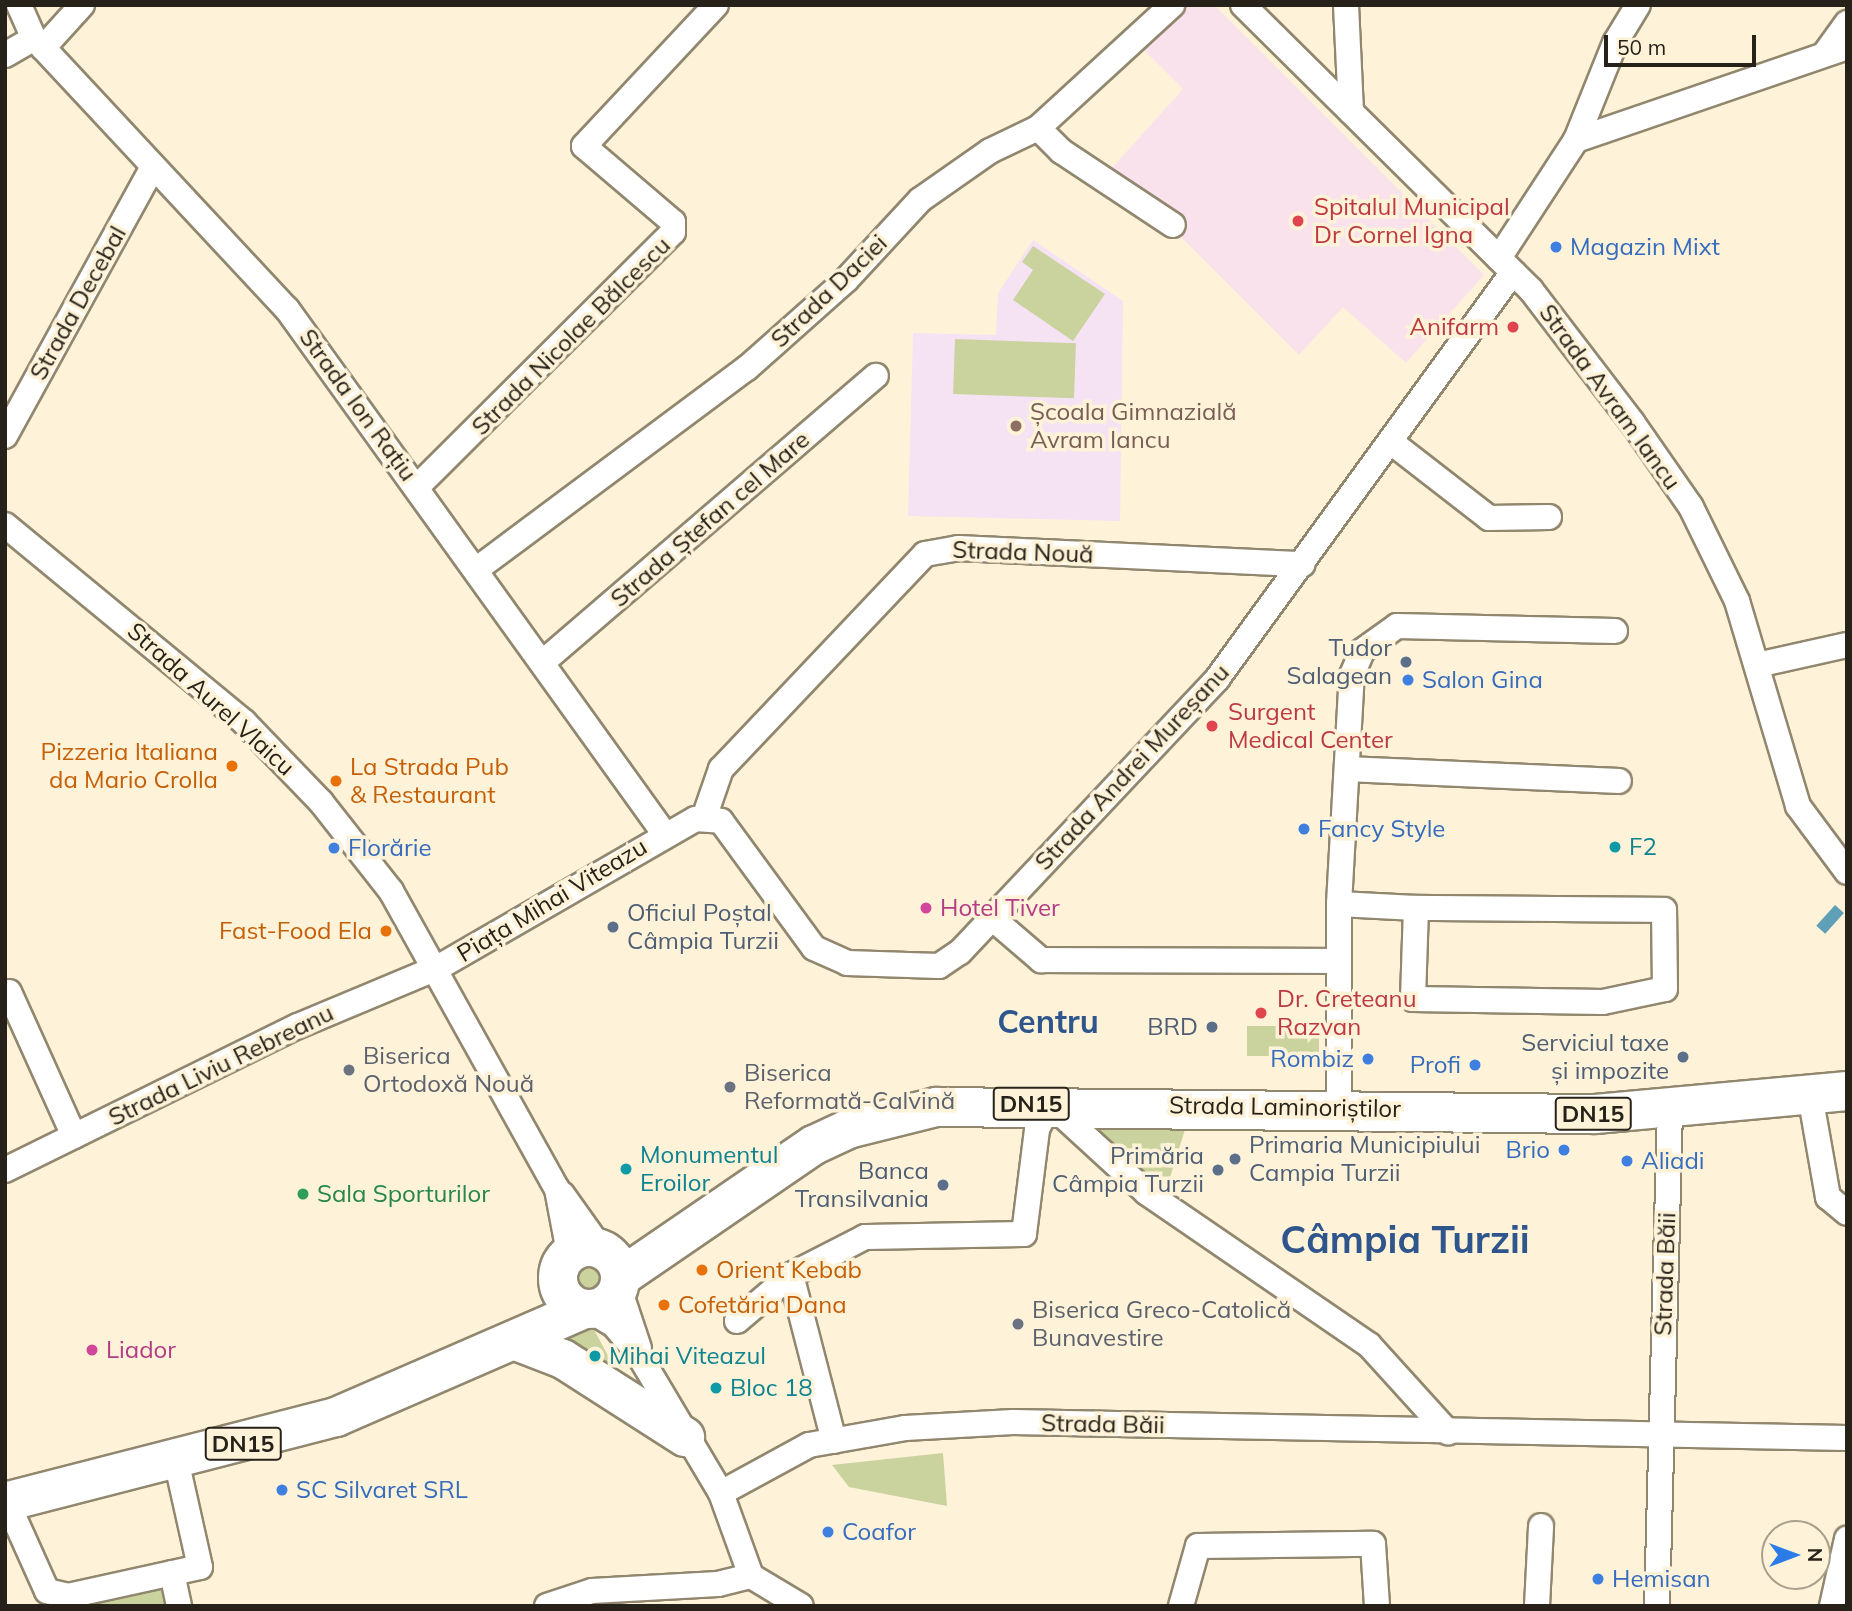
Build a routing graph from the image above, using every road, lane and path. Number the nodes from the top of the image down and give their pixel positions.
1 (19, 5) edge
2 (82, 5) edge
3 (716, 5) edge
4 (1172, 5) edge
5 (1243, 5) edge
6 (1346, 5) edge
7 (1638, 5) edge
8 (1847, 23) edge
9 (39, 43) junction
10 (1836, 49) edge
11 (5, 55) edge
12 (1351, 112) junction
13 (1038, 128) junction
14 (1576, 140) junction
15 (151, 170) junction
16 (1173, 225) dead end
17 (1506, 265) junction
18 (876, 376) dead end
19 (5, 436) edge
20 (1391, 442) junction
21 (418, 486) junction
22 (1549, 517) dead end
23 (5, 525) edge
24 (1303, 564) junction
25 (477, 569) junction
26 (1615, 631) dead end
27 (1847, 645) edge
28 (543, 662) junction
29 (1757, 665) junction
30 (1347, 769) junction
31 (1619, 781) dead end
32 (704, 818) junction
33 (664, 833) junction
34 (1847, 872) edge
35 (1339, 904) junction
36 (1416, 908) junction
37 (992, 919) junction
38 (1339, 961) junction
39 (439, 967) junction
40 (9, 992) dead end
41 (1847, 1091) edge
42 (1810, 1095) junction
43 (1050, 1104) junction
44 (1339, 1107) junction
45 (1670, 1111) junction
46 (74, 1136) junction
47 (5, 1170) edge
48 (557, 1189) junction
49 (1847, 1213) edge
50 (561, 1267) junction
51 (612, 1267) junction
52 (791, 1275) junction
53 (586, 1309) junction
54 (737, 1321) dead end
55 (516, 1341) junction
56 (639, 1355) junction
57 (473, 1359) junction
58 (1448, 1432) junction
59 (1659, 1436) junction
60 (685, 1437) junction
61 (1847, 1438) edge
62 (834, 1441) junction
63 (176, 1460) junction
64 (721, 1493) junction
65 (6, 1502) edge
66 (1541, 1526) dead end
67 (1847, 1539) edge
68 (172, 1573) junction
69 (751, 1576) junction
70 (88, 1599) edge
71 (179, 1606) edge
72 (547, 1606) edge
73 (801, 1606) edge
74 (1181, 1606) edge
75 (1377, 1606) edge
76 (1537, 1606) edge
77 (1657, 1606) edge
78 (1832, 1606) edge

1 - 9 street, Strada Ion Rațiu
2 - 9 street
3 - 21 street, Strada Nicolae Bălcescu
4 - 13 street, Strada Daciei
5 - 12 street, Strada Avram Iancu
6 - 12 street
7 - 14 street, Strada Andrei Mureșanu
8 - 10 street
9 - 11 street
9 - 15 street, Strada Ion Rațiu
10 - 14 street
12 - 17 street, Strada Avram Iancu
13 - 16 street
13 - 25 street, Strada Daciei
14 - 17 street, Strada Andrei Mureșanu
15 - 19 street, Strada Decebal
15 - 21 street, Strada Ion Rațiu
17 - 20 street, Strada Andrei Mureșanu
17 - 29 street, Strada Avram Iancu
18 - 28 street, Strada Ștefan cel Mare
20 - 22 street
20 - 24 street, Strada Andrei Mureșanu
21 - 25 street, Strada Ion Rațiu
23 - 39 street, Strada Aurel Vlaicu
24 - 32 street, Strada Nouă
24 - 37 street, Strada Andrei Mureșanu
25 - 28 street, Strada Ion Rațiu
26 - 30 street
27 - 29 street
28 - 33 street, Strada Ion Rațiu
29 - 34 street, Strada Avram Iancu
30 - 31 street
30 - 35 street
32 - 33 street
32 - 37 street, Strada Andrei Mureșanu
33 - 39 street, Piața Mihai Viteazu
35 - 36 street
35 - 38 street
36 - 36 street
37 - 38 street
38 - 44 street
39 - 46 street, Strada Liviu Rebreanu
39 - 48 street, Strada Aurel Vlaicu
40 - 46 street
41 - 42 main road, Strada Laminoriștilor / DN15
42 - 45 main road, Strada Laminoriștilor / DN15
42 - 49 street
43 - 44 main road, Strada Laminoriștilor / DN15
43 - 51 main road, Strada Laminoriștilor / DN15
43 - 52 street
43 - 58 street
44 - 45 main road, Strada Laminoriștilor / DN15
45 - 59 street, Strada Băii
46 - 47 street, Strada Liviu Rebreanu
48 - 50 street
48 - 51 street
50 - 51 main road, DN15
50 - 53 main road
50 - 57 main road, DN15
51 - 53 main road, DN15
51 - 56 street
52 - 54 street
52 - 62 street
53 - 55 main road, DN15
53 - 56 street
55 - 57 main road, DN15
55 - 60 main road
56 - 60 street
57 - 63 main road, DN15
58 - 59 street, Strada Băii
58 - 62 street, Strada Băii
59 - 61 street, Strada Băii
59 - 77 street
60 - 64 street
62 - 64 street, Strada Băii
63 - 65 main road, DN15
63 - 68 street
64 - 69 street
65 - 70 street
66 - 76 street
67 - 78 street
68 - 70 street
68 - 71 street
69 - 72 street
69 - 73 street
74 - 75 street

